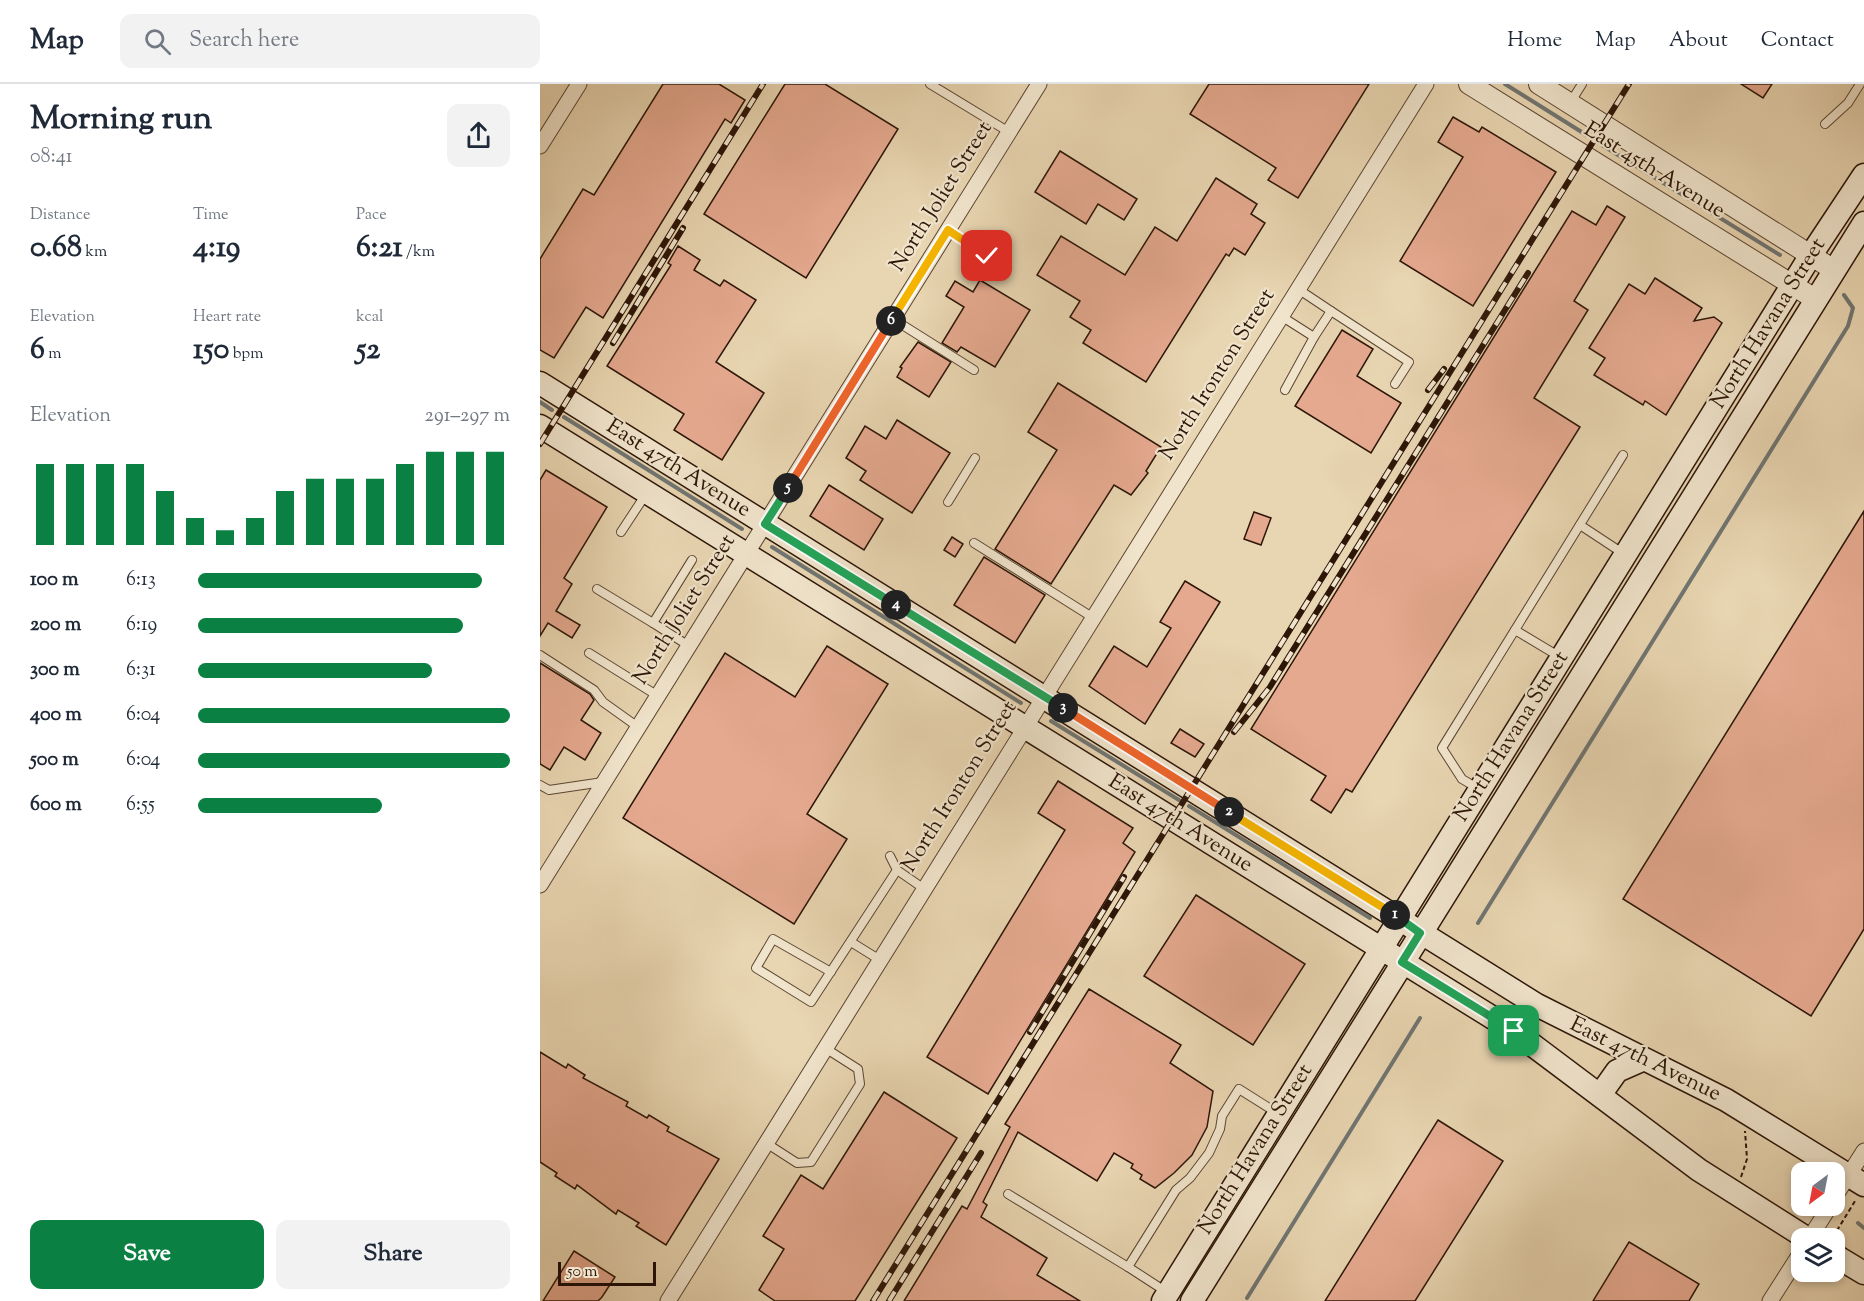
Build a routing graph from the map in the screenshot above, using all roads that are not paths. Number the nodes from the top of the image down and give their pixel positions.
1 (579, 84) edge
2 (930, 84) edge
3 (1039, 84) edge
4 (1426, 84) edge
5 (1468, 84) edge
6 (1539, 84) edge
7 (1582, 84) edge
8 (1860, 84) edge
9 (1570, 103) junction
10 (1825, 123) dead end
11 (1009, 132) junction
12 (540, 146) edge
13 (1864, 174) edge
14 (1864, 223) edge
15 (948, 230) junction
16 (1811, 255) junction
17 (987, 256) dead end
18 (1834, 270) junction
19 (1793, 286) junction
20 (1298, 290) junction
21 (1815, 299) junction
22 (1331, 311) junction
23 (1281, 316) junction
24 (893, 319) junction
25 (1314, 338) junction
26 (974, 370) dead end
27 (540, 383) edge
28 (1395, 384) dead end
29 (1285, 390) dead end
30 (540, 426) edge
31 (1623, 455) dead end
32 (975, 458) dead end
33 (646, 492) junction
34 (948, 502) dead end
35 (765, 524) junction
36 (1580, 525) junction
37 (621, 532) dead end
38 (974, 543) dead end
39 (746, 555) junction
40 (1626, 555) junction
41 (692, 560) dead end
42 (597, 589) dead end
43 (1092, 617) junction
44 (653, 623) junction
45 (1515, 630) junction
46 (689, 646) junction
47 (589, 653) dead end
48 (540, 655) edge
49 (1561, 658) junction
50 (658, 696) junction
51 (1043, 696) junction
52 (638, 727) junction
53 (1024, 727) junction
54 (603, 782) junction
55 (540, 785) edge
56 (1480, 789) junction
57 (890, 855) dead end
58 (897, 870) junction
59 (540, 885) edge
60 (923, 888) junction
61 (1400, 918) junction
62 (1420, 933) junction
63 (851, 942) junction
64 (1381, 948) junction
65 (880, 960) junction
66 (1402, 962) junction
67 (831, 972) junction
68 (825, 1047) junction
69 (1642, 1060) junction
70 (1600, 1095) junction
71 (1278, 1113) junction
72 (766, 1143) junction
73 (1864, 1151) edge
74 (1856, 1187) edge
75 (1008, 1194) dead end
76 (1792, 1228) edge
77 (1845, 1262) edge
78 (1128, 1268) junction
79 (1791, 1268) edge
80 (1864, 1273) edge
81 (1171, 1298) edge
82 (668, 1301) edge
83 (1192, 1301) edge
84 (1770, 1301) edge

1 - 12 street
2 - 11 lane
3 - 11 street, North Joliet Street
4 - 20 street, North Ironton Street
5 - 19 street, East 45th Avenue
6 - 9 street, East 45th Avenue
7 - 9 lane
8 - 10 lane
9 - 16 street, East 45th Avenue
11 - 15 street, North Joliet Street
13 - 16 main road, North Havana Street
14 - 18 main road, North Havana Street
15 - 17 lane
15 - 24 street, North Joliet Street
16 - 18 street, East 45th Avenue
16 - 19 main road, North Havana Street
18 - 21 main road, North Havana Street
19 - 21 street, East 45th Avenue
19 - 40 main road, North Havana Street
20 - 22 lane
20 - 23 street, North Ironton Street
21 - 62 main road, North Havana Street
22 - 25 lane
22 - 28 lane
23 - 25 lane
23 - 43 street, North Ironton Street
24 - 26 lane
24 - 35 street, North Joliet Street
25 - 29 lane
27 - 35 main road, East 47th Avenue
30 - 33 main road, East 47th Avenue
31 - 36 lane
32 - 34 lane
33 - 37 lane
33 - 39 main road, East 47th Avenue
35 - 39 street, North Joliet Street
35 - 51 main road, East 47th Avenue
36 - 40 lane
36 - 45 lane
38 - 43 lane
39 - 46 street, North Joliet Street
39 - 53 main road, East 47th Avenue
40 - 49 main road, North Havana Street
41 - 44 lane
42 - 44 lane
43 - 51 street, North Ironton Street
44 - 46 lane
45 - 49 lane
45 - 56 lane
46 - 50 street, North Joliet Street
47 - 50 lane
48 - 52 lane
49 - 56 main road, North Havana Street
50 - 52 street, North Joliet Street
51 - 53 street, North Ironton Street
51 - 61 main road, East 47th Avenue
52 - 54 street, North Joliet Street
53 - 60 street, North Ironton Street
53 - 64 main road, East 47th Avenue
54 - 55 lane
54 - 59 street, North Joliet Street
56 - 61 main road, North Havana Street
57 - 58 lane
58 - 60 lane
58 - 63 lane
60 - 65 street, North Ironton Street
61 - 62 main road, East 47th Avenue
61 - 64 main road, North Havana Street
62 - 66 main road, North Havana Street
62 - 69 main road, East 47th Avenue
63 - 65 lane
63 - 67 lane
64 - 66 main road, East 47th Avenue
64 - 71 main road, North Havana Street
65 - 68 street, North Ironton Street
66 - 70 main road, East 47th Avenue
66 - 83 main road, North Havana Street
67 - 67 lane
68 - 72 street, North Ironton Street
68 - 72 lane
69 - 70 main road
69 - 74 main road, East 47th Avenue
70 - 76 main road, East 47th Avenue
71 - 78 lane
71 - 81 main road, North Havana Street
72 - 82 street, North Ironton Street
73 - 74 street
75 - 78 lane
77 - 80 main road
78 - 81 lane
79 - 84 street

